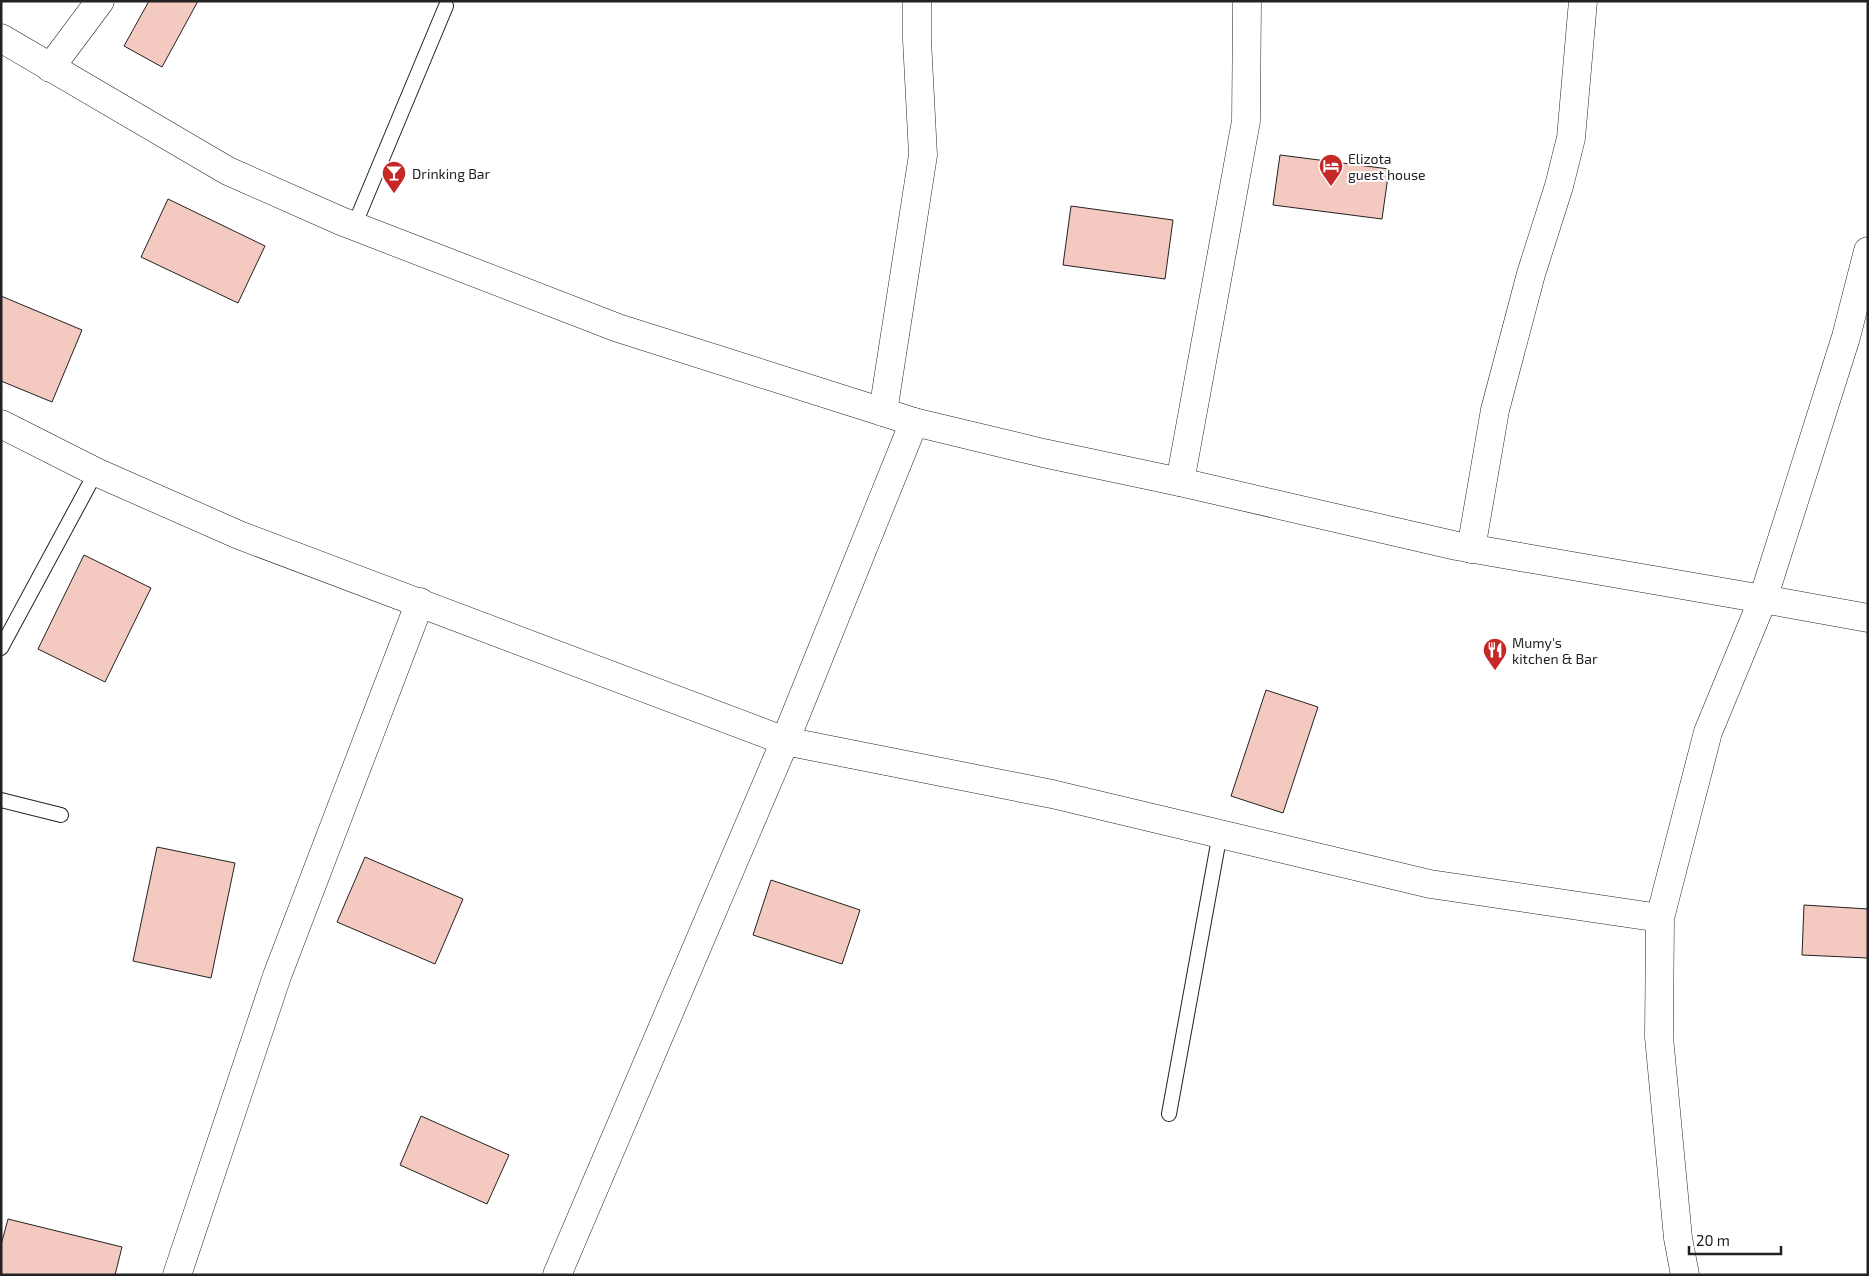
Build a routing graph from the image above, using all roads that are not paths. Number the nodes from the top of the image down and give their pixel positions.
1 (100, 1) edge
2 (917, 1) edge
3 (1246, 1) edge
4 (1583, 1) edge
5 (446, 6) dead end
6 (1, 38) edge
7 (50, 68) junction
8 (354, 226) junction
9 (1868, 251) edge
10 (883, 412) junction
11 (914, 422) junction
12 (1, 424) edge
13 (96, 472) junction
14 (1180, 482) junction
15 (1471, 548) junction
16 (1763, 599) junction
17 (420, 602) junction
18 (1868, 618) edge
19 (1, 648) edge
20 (785, 741) junction
21 (1, 800) edge
22 (61, 815) dead end
23 (1220, 833) junction
24 (1660, 918) junction
25 (1168, 1114) dead end
26 (177, 1275) edge
27 (557, 1275) edge
28 (1685, 1275) edge

1 - 7 street
2 - 10 street
3 - 14 street
4 - 15 street
5 - 8 lane
6 - 7 street
7 - 8 street
8 - 10 street
9 - 16 street
10 - 11 street
11 - 14 street
11 - 20 street
12 - 13 street
13 - 17 street
13 - 19 lane
14 - 15 street
15 - 16 street
16 - 18 street
16 - 24 street
17 - 20 street
17 - 26 street
20 - 23 street
20 - 27 street
21 - 22 lane
23 - 24 street
23 - 25 lane
24 - 28 street

